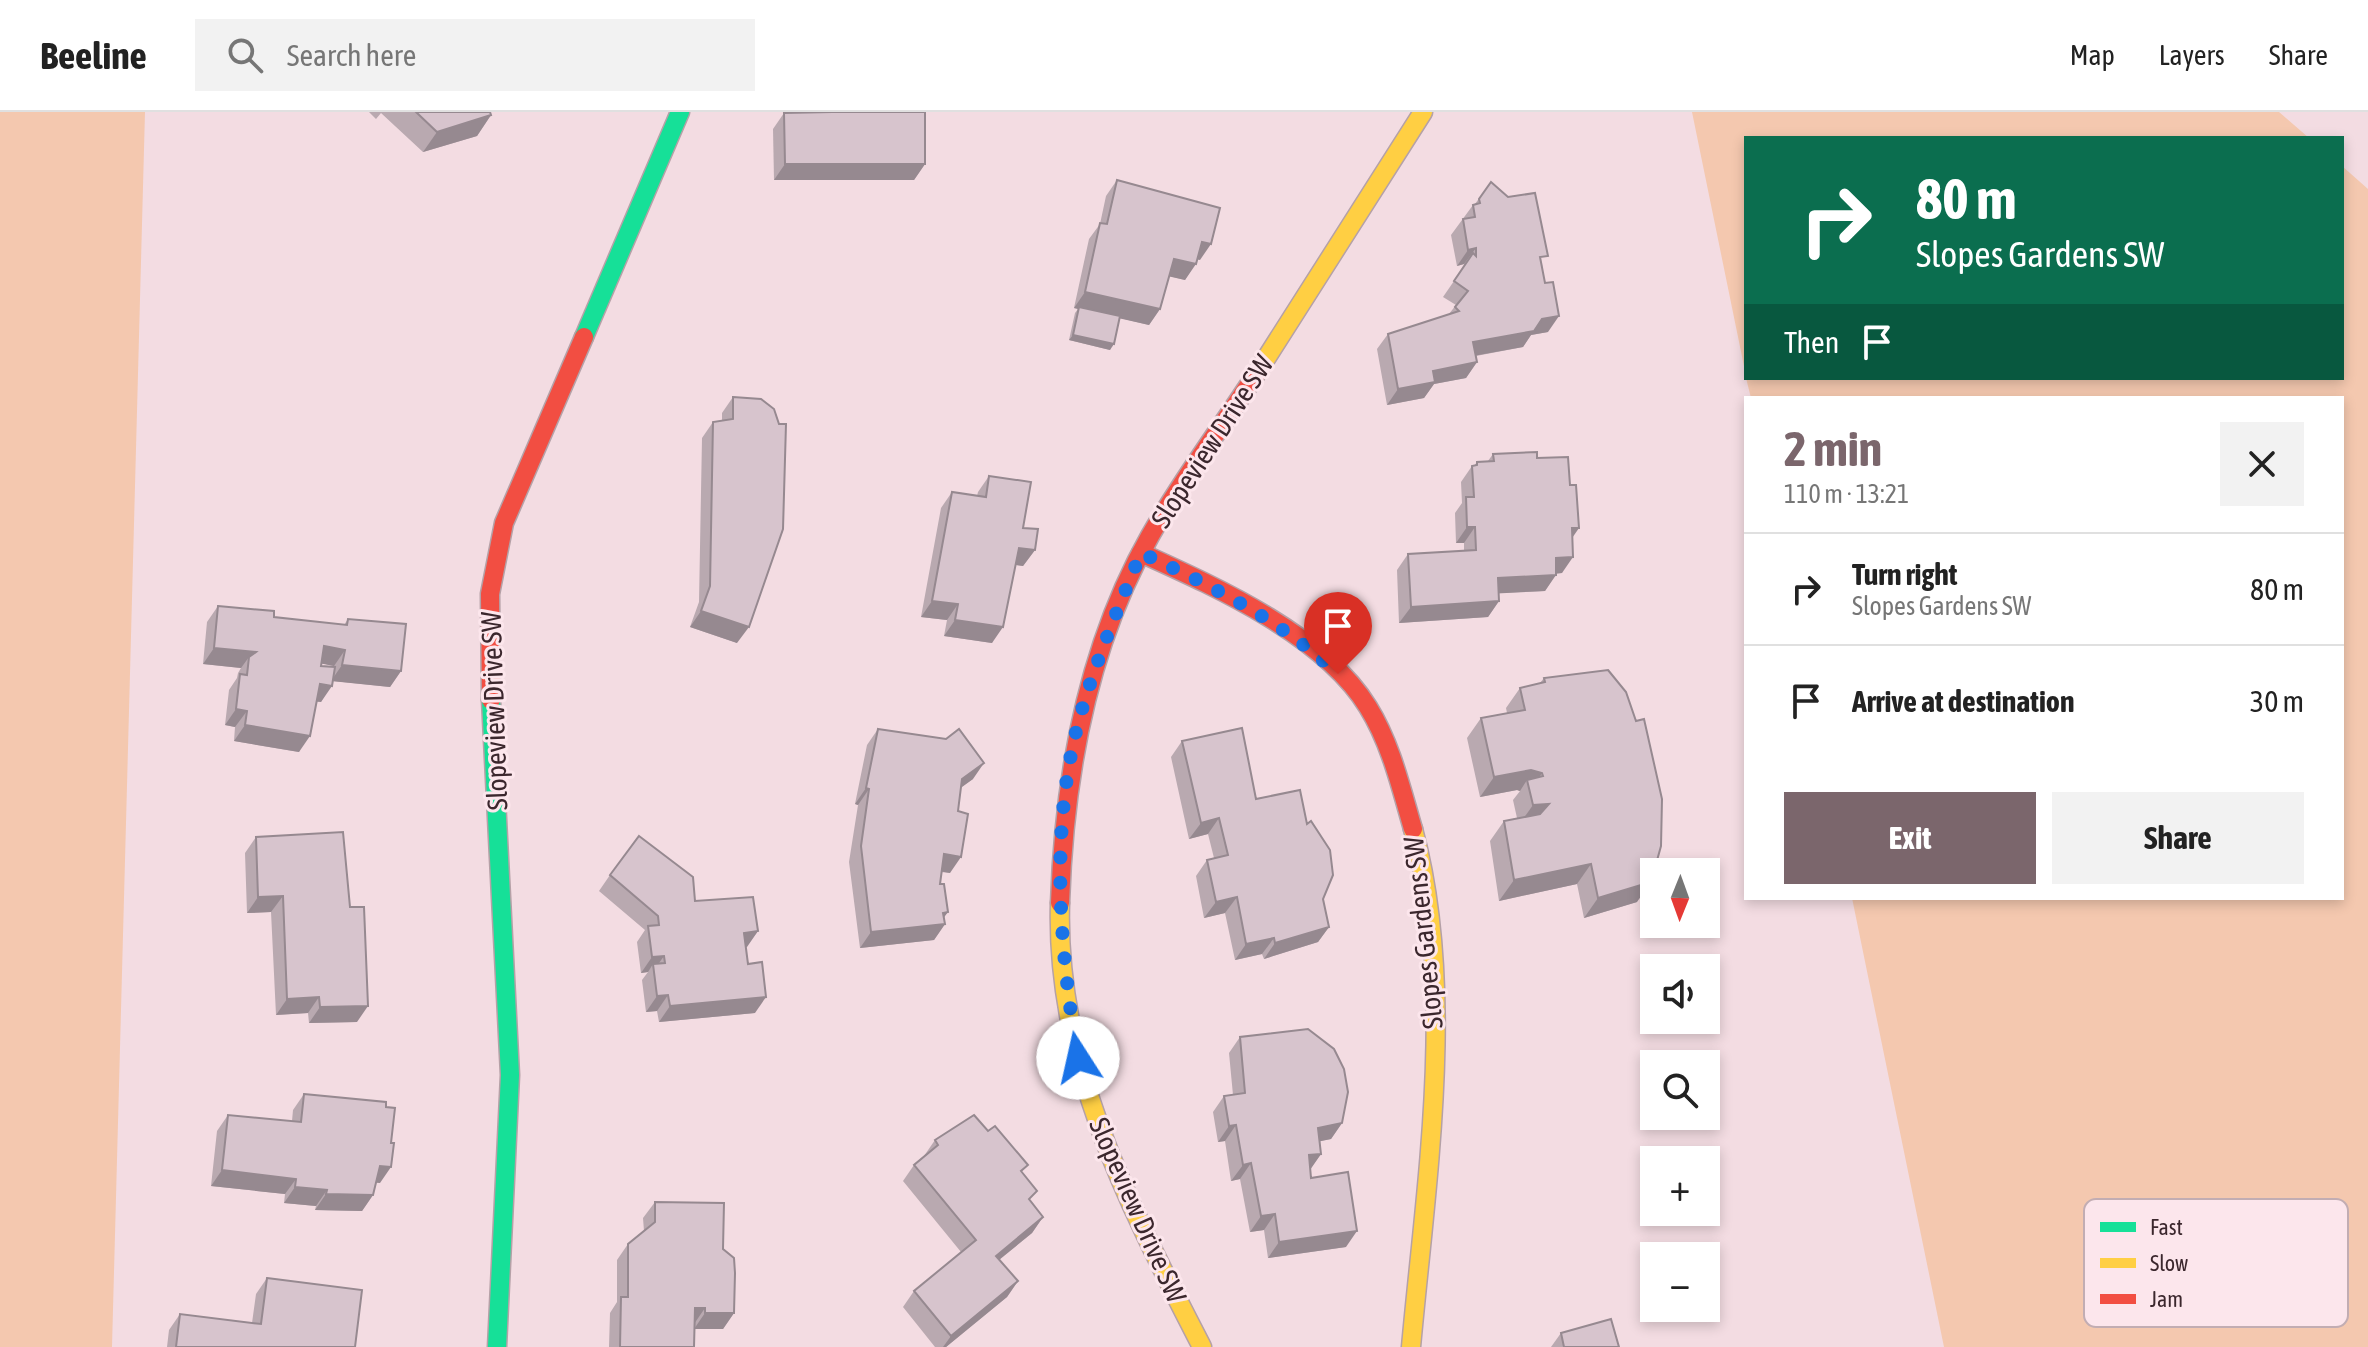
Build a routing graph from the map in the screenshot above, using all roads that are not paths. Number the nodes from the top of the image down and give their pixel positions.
1 (680, 112) edge
2 (1423, 112) edge
3 (1141, 553) junction
4 (497, 1347) edge
5 (1202, 1347) edge
6 (1411, 1347) edge

1 - 4 street, Slopeview Drive SW
2 - 3 street, Slopeview Drive SW
3 - 5 street, Slopeview Drive SW
3 - 6 street, Slopes Gardens SW

